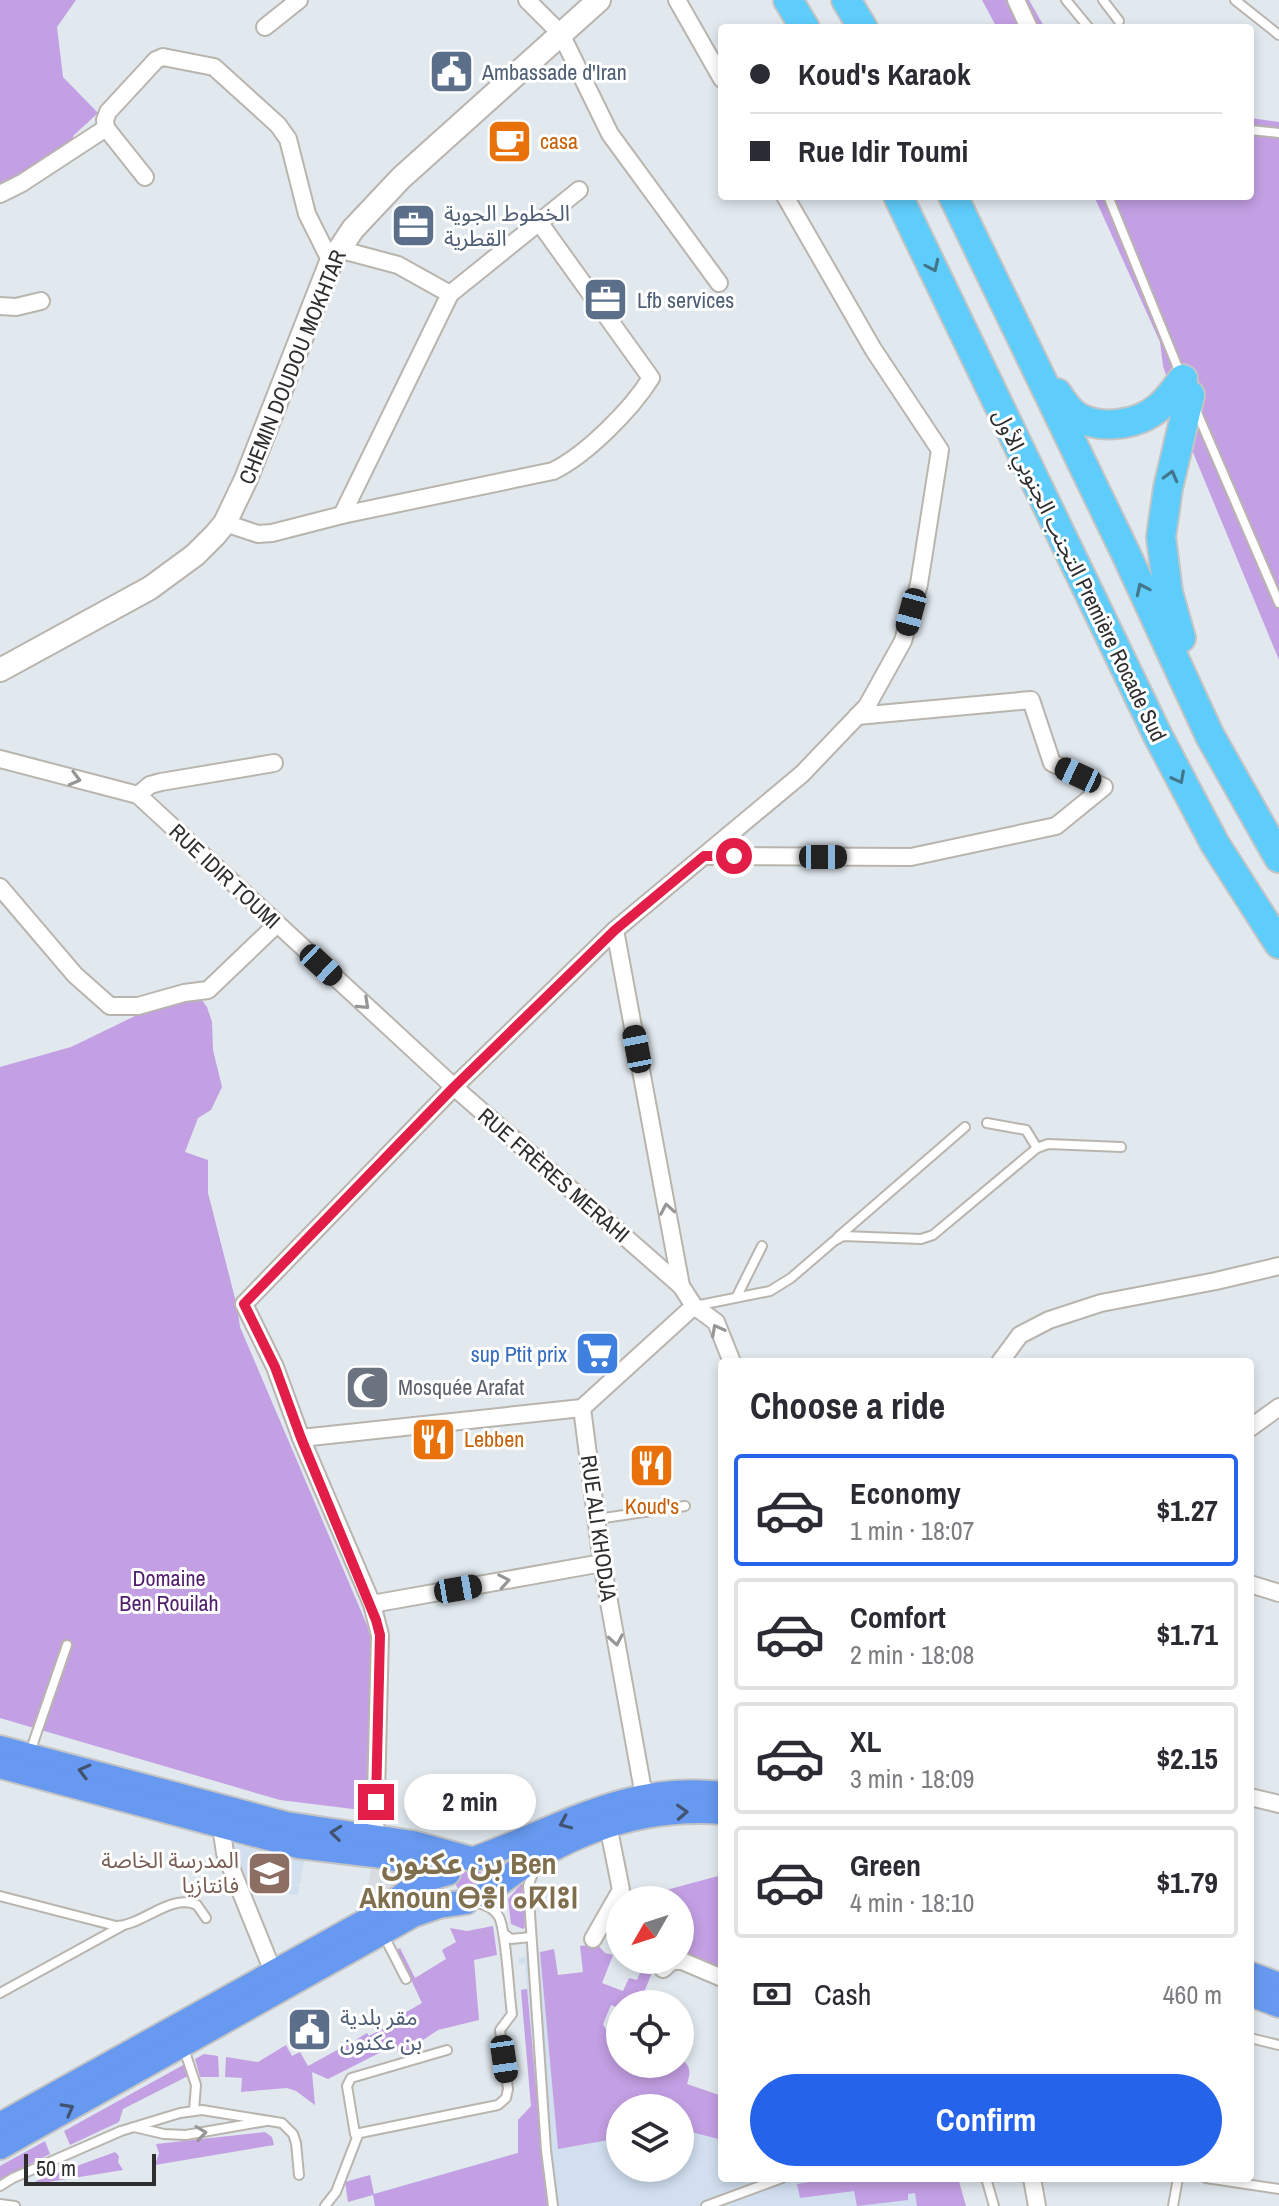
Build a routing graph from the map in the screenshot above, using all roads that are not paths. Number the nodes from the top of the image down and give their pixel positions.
1 (299, 0) edge
2 (527, 0) edge
3 (599, 0) edge
4 (677, 0) edge
5 (788, 0) edge
6 (846, 0) edge
7 (857, 0) edge
8 (1016, 0) edge
9 (1066, 0) edge
10 (1103, 0) edge
11 (1235, 0) edge
12 (1119, 21) dead end
13 (803, 24) edge
14 (862, 24) edge
15 (864, 24) edge
16 (1027, 24) edge
17 (1086, 24) edge
18 (265, 27) dead end
19 (561, 34) junction
20 (1279, 35) edge
21 (718, 72) edge
22 (106, 128) junction
23 (1254, 130) edge
24 (1279, 133) edge
25 (145, 177) dead end
26 (579, 190) dead end
27 (0, 194) edge
28 (787, 200) edge
29 (900, 200) edge
30 (955, 200) edge
31 (1110, 200) edge
32 (539, 222) junction
33 (335, 255) junction
34 (719, 283) dead end
35 (450, 294) junction
36 (41, 301) dead end
37 (0, 306) edge
38 (1020, 336) junction
39 (1186, 387) junction
40 (342, 515) junction
41 (225, 523) junction
42 (1279, 603) edge
43 (0, 670) edge
44 (857, 716) junction
45 (0, 759) edge
46 (274, 763) dead end
47 (1241, 791) junction
48 (138, 795) junction
49 (704, 856) junction
50 (1279, 858) edge
51 (0, 887) edge
52 (277, 924) junction
53 (615, 930) junction
54 (1279, 944) edge
55 (454, 1087) junction
56 (987, 1123) dead end
57 (965, 1127) dead end
58 (1121, 1147) dead end
59 (1037, 1148) junction
60 (834, 1241) junction
61 (762, 1246) dead end
62 (1279, 1266) edge
63 (681, 1286) junction
64 (737, 1296) junction
65 (694, 1306) junction
66 (730, 1358) edge
67 (1003, 1358) edge
68 (1279, 1407) edge
69 (582, 1408) junction
70 (1254, 1425) edge
71 (301, 1438) junction
72 (685, 1506) dead end
73 (597, 1519) junction
74 (602, 1563) junction
75 (1254, 1585) edge
76 (1279, 1593) edge
77 (372, 1604) junction
78 (67, 1645) dead end
79 (0, 1748) edge
80 (29, 1756) junction
81 (0, 1766) edge
82 (718, 1794) edge
83 (644, 1796) junction
84 (1254, 1798) edge
85 (1279, 1804) edge
86 (718, 1812) edge
87 (608, 1825) junction
88 (221, 1826) junction
89 (375, 1837) junction
90 (552, 1848) junction
91 (407, 1861) junction
92 (460, 1865) junction
93 (407, 1894) junction
94 (0, 1896) edge
95 (475, 1899) junction
96 (206, 1918) dead end
97 (123, 1925) junction
98 (382, 1932) junction
99 (503, 1933) junction
100 (531, 1937) junction
101 (593, 1939) dead end
102 (694, 1966) edge
103 (274, 1974) junction
104 (718, 1976) edge
105 (1254, 1976) edge
106 (406, 1979) dead end
107 (1279, 1985) edge
108 (0, 1993) edge
109 (1254, 1996) edge
110 (1279, 2005) edge
111 (1254, 2039) edge
112 (183, 2044) junction
113 (1279, 2045) edge
114 (447, 2050) dead end
115 (194, 2110) junction
116 (270, 2121) junction
117 (0, 2125) edge
118 (133, 2127) junction
119 (358, 2135) junction
120 (0, 2147) edge
121 (299, 2175) dead end
122 (771, 2182) edge
123 (987, 2182) edge
124 (1033, 2182) edge
125 (1177, 2182) edge
126 (1233, 2182) edge
127 (0, 2186) edge
128 (1279, 2189) edge
129 (0, 2204) edge
130 (15, 2206) edge
131 (325, 2206) edge
132 (553, 2206) edge
133 (706, 2206) edge
134 (994, 2206) edge
135 (1037, 2206) edge
136 (1173, 2206) edge

1 - 18 street
2 - 19 street
3 - 19 street, CHEMIN DOUDOU MOKHTAR
4 - 21 street
5 - 13 highway
6 - 14 highway
7 - 15 highway
8 - 16 street
9 - 17 lane
10 - 12 lane
11 - 20 lane
19 - 33 street, CHEMIN DOUDOU MOKHTAR
19 - 34 street
22 - 25 street
22 - 27 street
22 - 33 street
23 - 24 lane
26 - 32 street
28 - 44 street
29 -> 54 highway, التجنب الجنوبي الأول Première Rocade Sud
30 - 38 highway
31 - 39 lane
32 - 35 street
32 - 40 street
33 - 35 street
33 - 41 street, CHEMIN DOUDOU MOKHTAR
35 - 40 street
36 - 37 street
38 - 39 highway
47 -> 38 highway
39 - 42 lane
47 -> 39 highway
40 - 41 street
41 - 43 street, CHEMIN DOUDOU MOKHTAR
44 - 49 street
44 - 49 street
45 -> 48 street, RUE IDIR TOUMI
46 - 48 street
47 - 50 highway
48 - 52 street, RUE IDIR TOUMI
49 - 53 street
51 - 52 street
52 -> 55 street, RUE IDIR TOUMI
53 - 55 street
63 -> 53 street
55 - 63 street, RUE FRÈRES MERAHI
55 - 71 street
56 - 59 lane
57 - 60 lane
58 - 59 lane
59 - 60 lane
60 - 64 lane
61 - 64 lane
62 - 67 street
63 - 65 street, RUE FRÈRES MERAHI
64 - 65 lane
66 -> 65 street, RUE FRÈRES MERAHI
65 - 69 street
68 - 70 street
69 - 71 street
69 - 73 street, RUE ALI KHODJA
71 - 77 street
72 - 73 lane
73 - 74 street, RUE ALI KHODJA
77 -> 74 street
74 -> 83 street, RUE ALI KHODJA
75 - 76 street
77 - 89 street
78 - 80 lane
79 - 80 main road
89 -> 80 main road
81 - 88 main road
82 - 83 main road
83 -> 92 main road
84 - 85 street
87 -> 86 main road
87 - 90 main road
87 - 101 street
88 - 91 main road
88 - 103 street
89 - 92 main road
90 - 95 main road
90 - 100 lane
91 - 92 main road
91 - 93 main road
92 - 93 main road
92 - 95 main road
92 - 95 main road
93 - 103 main road
94 - 97 lane
95 - 98 main road
95 - 99 lane
96 - 97 lane
97 - 108 lane
98 - 106 lane
98 - 112 main road
99 - 100 lane
99 - 119 lane
100 - 132 lane
102 - 104 street
103 - 117 main road
105 - 107 main road
109 - 110 main road
111 - 113 lane
112 - 115 lane
120 -> 112 main road
114 - 119 lane
115 - 116 lane
115 - 118 lane
118 -> 116 lane
116 - 121 lane
118 - 127 lane
119 - 131 lane
122 - 133 lane
123 - 134 lane
124 - 135 street
125 - 136 lane
126 - 128 lane
129 - 130 lane

